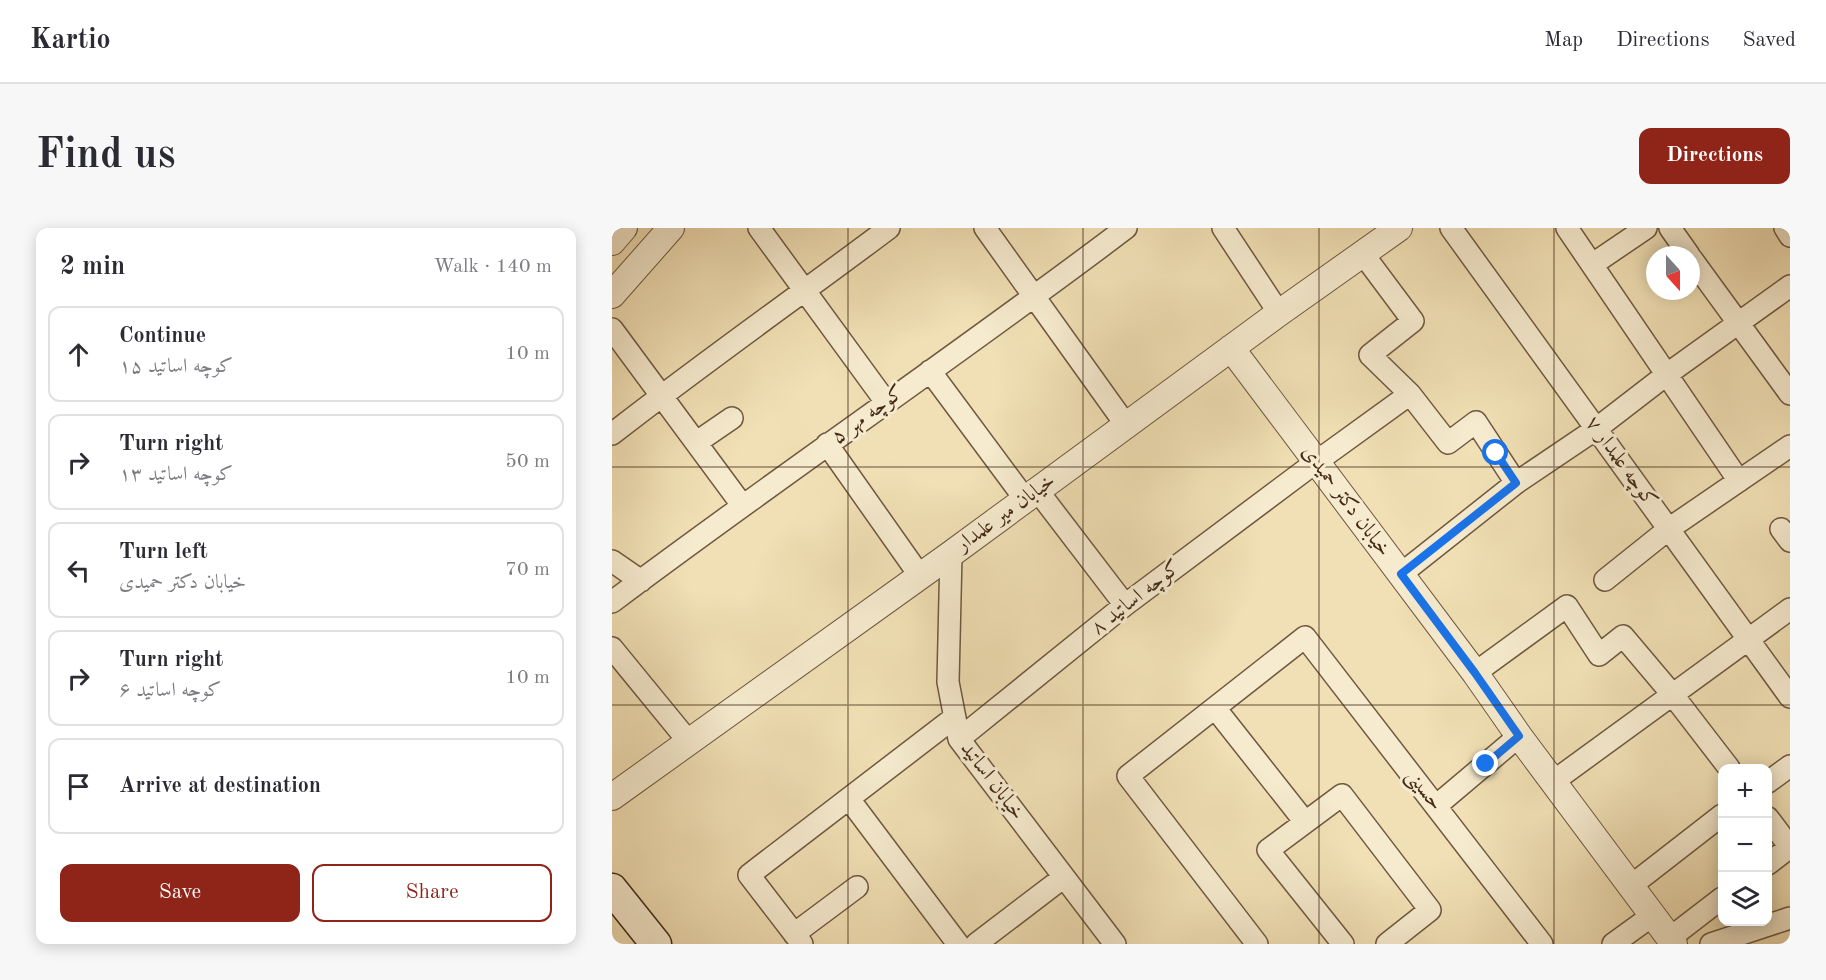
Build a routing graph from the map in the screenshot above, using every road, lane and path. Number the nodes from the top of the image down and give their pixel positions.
1 (624, 228) edge
2 (671, 228) edge
3 (759, 228) edge
4 (889, 228) edge
5 (985, 228) edge
6 (1126, 228) edge
7 (1399, 228) edge
8 (1451, 228) edge
9 (1568, 228) edge
10 (1646, 228) edge
11 (1670, 228) edge
12 (1785, 228) edge
13 (1234, 232) edge
14 (1790, 236) edge
15 (612, 242) edge
16 (1683, 246) edge
17 (1363, 254) junction
18 (1593, 264) junction
19 (1700, 270) edge
20 (1790, 286) edge
21 (805, 291) junction
22 (612, 295) edge
23 (1034, 298) junction
24 (1279, 313) junction
25 (1738, 322) junction
26 (612, 329) edge
27 (1231, 348) junction
28 (930, 371) junction
29 (1665, 375) junction
30 (1410, 394) junction
31 (1790, 394) edge
32 (662, 395) junction
33 (886, 402) junction
34 (732, 418) dead end
35 (1126, 425) junction
36 (1596, 429) junction
37 (612, 434) edge
38 (697, 442) junction
39 (826, 444) junction
40 (1790, 446) edge
41 (1316, 462) junction
42 (1739, 481) junction
43 (1516, 483) junction
44 (1031, 495) junction
45 (742, 505) junction
46 (1670, 528) junction
47 (951, 554) junction
48 (612, 561) edge
49 (1401, 574) junction
50 (920, 576) junction
51 (1605, 580) dead end
52 (640, 581) junction
53 (612, 602) edge
54 (1125, 605) junction
55 (1790, 609) edge
56 (1749, 640) junction
57 (612, 648) edge
58 (1475, 673) junction
59 (1672, 694) junction
60 (1790, 697) edge
61 (1215, 708) junction
62 (955, 717) junction
63 (1519, 736) junction
64 (959, 740) junction
65 (689, 742) junction
66 (1726, 764) edge
67 (1790, 766) edge
68 (1772, 779) edge
69 (1554, 781) junction
70 (612, 797) edge
71 (849, 799) junction
72 (1436, 806) junction
73 (1718, 818) edge
74 (1305, 822) junction
75 (1772, 824) edge
76 (1790, 847) edge
77 (1772, 860) edge
78 (1064, 877) junction
79 (1632, 885) junction
80 (857, 887) dead end
81 (612, 889) edge
82 (1718, 901) edge
83 (1653, 915) junction
84 (1790, 918) edge
85 (798, 939) edge
86 (1672, 941) edge
87 (1394, 942) edge
88 (656, 944) edge
89 (958, 944) edge
90 (976, 944) edge
91 (1115, 944) edge
92 (1257, 944) edge
93 (1342, 944) edge
94 (1542, 944) edge
95 (1613, 944) edge
96 (1711, 944) edge

1 - 15 street
2 - 22 street
3 - 21 street
4 - 21 street
5 - 23 street
6 - 23 street, کوچه مهر ۵
7 - 17 street, خیابان میر علمدار
8 - 36 street, کوچه علمدار ۷
9 - 18 street
10 - 18 street
11 - 16 street
12 - 14 street
13 - 24 street
17 - 24 street, خیابان میر علمدار
17 - 30 street
18 - 29 street
19 - 25 street
20 - 25 street
21 - 32 street
21 - 33 street
23 - 28 street, کوچه مهر ۵
23 - 35 street
24 - 27 street, خیابان میر علمدار
25 - 29 street
25 - 31 street
26 - 32 street
27 - 35 street, خیابان میر علمدار
27 - 41 street, خیابان دکتر حمیدی
28 - 33 street, کوچه مهر ۵
28 - 44 street
29 - 36 street
29 - 42 street
30 - 41 street, کوچه اساتید ۸
30 - 43 street
32 - 37 street
32 - 38 street
33 - 39 street, کوچه مهر ۵
34 - 38 street
35 - 44 street, خیابان میر علمدار
36 - 43 street
36 - 46 street, کوچه علمدار ۷
38 - 45 street
39 - 45 street, کوچه مهر ۵
39 - 50 street
40 - 42 street
41 - 49 street, خیابان دکتر حمیدی
41 - 54 street, کوچه اساتید ۸
42 - 46 street
43 - 49 street
44 - 47 street, خیابان میر علمدار
44 - 54 street
45 - 52 street, کوچه مهر ۵
46 - 51 street
46 - 56 street, کوچه علمدار ۷
47 - 50 street, خیابان میر علمدار
47 - 62 street, خیابان اساتید
48 - 52 street
49 - 58 street, خیابان دکتر حمیدی
50 - 65 street, خیابان میر علمدار
52 - 53 street, کوچه مهر ۵
54 - 64 street, کوچه اساتید ۸
55 - 56 street
56 - 59 street
56 - 60 street, کوچه علمدار ۷
57 - 65 street
58 - 59 street
58 - 63 street, خیابان دکتر حمیدی
59 - 66 street
59 - 69 street
61 - 72 street, حسینی
61 - 74 street
61 - 92 street
62 - 64 street, خیابان اساتید
62 - 71 street
63 - 69 street, خیابان دکتر حمیدی
63 - 72 street
64 - 78 street, خیابان اساتید
65 - 70 street, خیابان میر علمدار
67 - 68 street
69 - 79 street, خیابان دکتر حمیدی
71 - 85 street
71 - 89 street
72 - 94 street, حسینی
73 - 79 street
74 - 87 street
74 - 93 street
75 - 76 street
76 - 77 street
78 - 90 street
78 - 91 street, خیابان اساتید
79 - 83 street, خیابان دکتر حمیدی
80 - 85 street
81 - 88 main road
82 - 86 street
83 - 86 street, خیابان دکتر حمیدی
83 - 95 street
84 - 96 street

